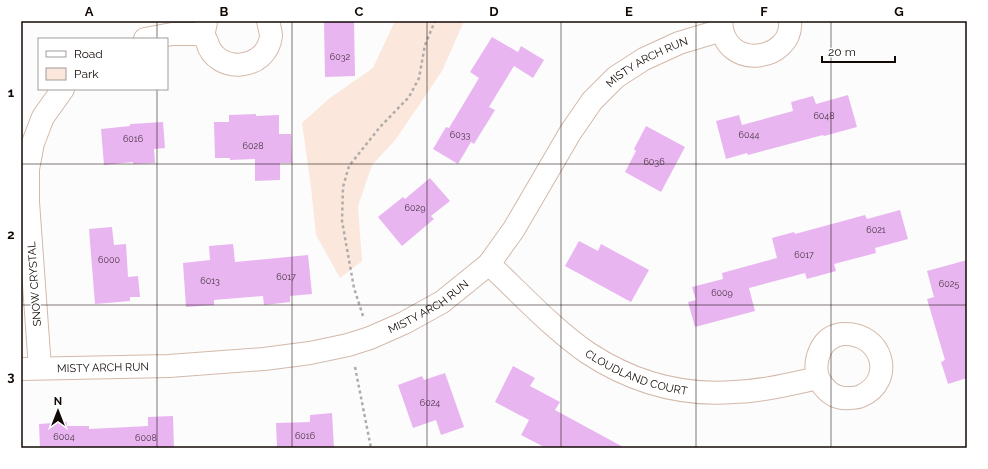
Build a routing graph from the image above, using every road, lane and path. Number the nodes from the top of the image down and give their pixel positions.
1 (268, 21) edge
2 (435, 21) edge
3 (790, 21) edge
4 (721, 26) edge
5 (205, 27) edge
6 (150, 38) edge
7 (62, 90) edge
8 (489, 264) junction
9 (370, 338) junction
10 (348, 345) junction
11 (31, 369) edge
12 (818, 378) dead end
13 (371, 448) edge

1 - 5 street
2 - 9 path
3 - 4 street, MISTY ARCH RUN
4 - 8 street, MISTY ARCH RUN
5 - 6 street
7 - 11 street, SNOW CRYSTAL
8 - 9 street, MISTY ARCH RUN
8 - 12 street, CLOUDLAND COURT
9 - 10 street, MISTY ARCH RUN
10 - 11 street, MISTY ARCH RUN
10 - 13 path

